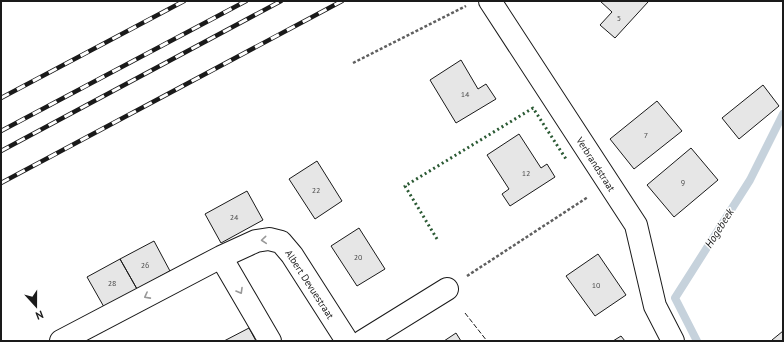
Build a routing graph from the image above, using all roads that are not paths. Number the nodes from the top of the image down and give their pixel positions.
1 (490, 1) edge
2 (221, 257) junction
3 (446, 289) road end
4 (61, 341) edge
5 (270, 341) edge
6 (347, 341) edge
7 (364, 341) edge
8 (673, 341) edge

1 - 8 street, Verbrandstraat
2 -> 4 street, Albert Devuestraat
2 -> 5 street
6 -> 2 street, Albert Devuestraat
3 - 7 street

